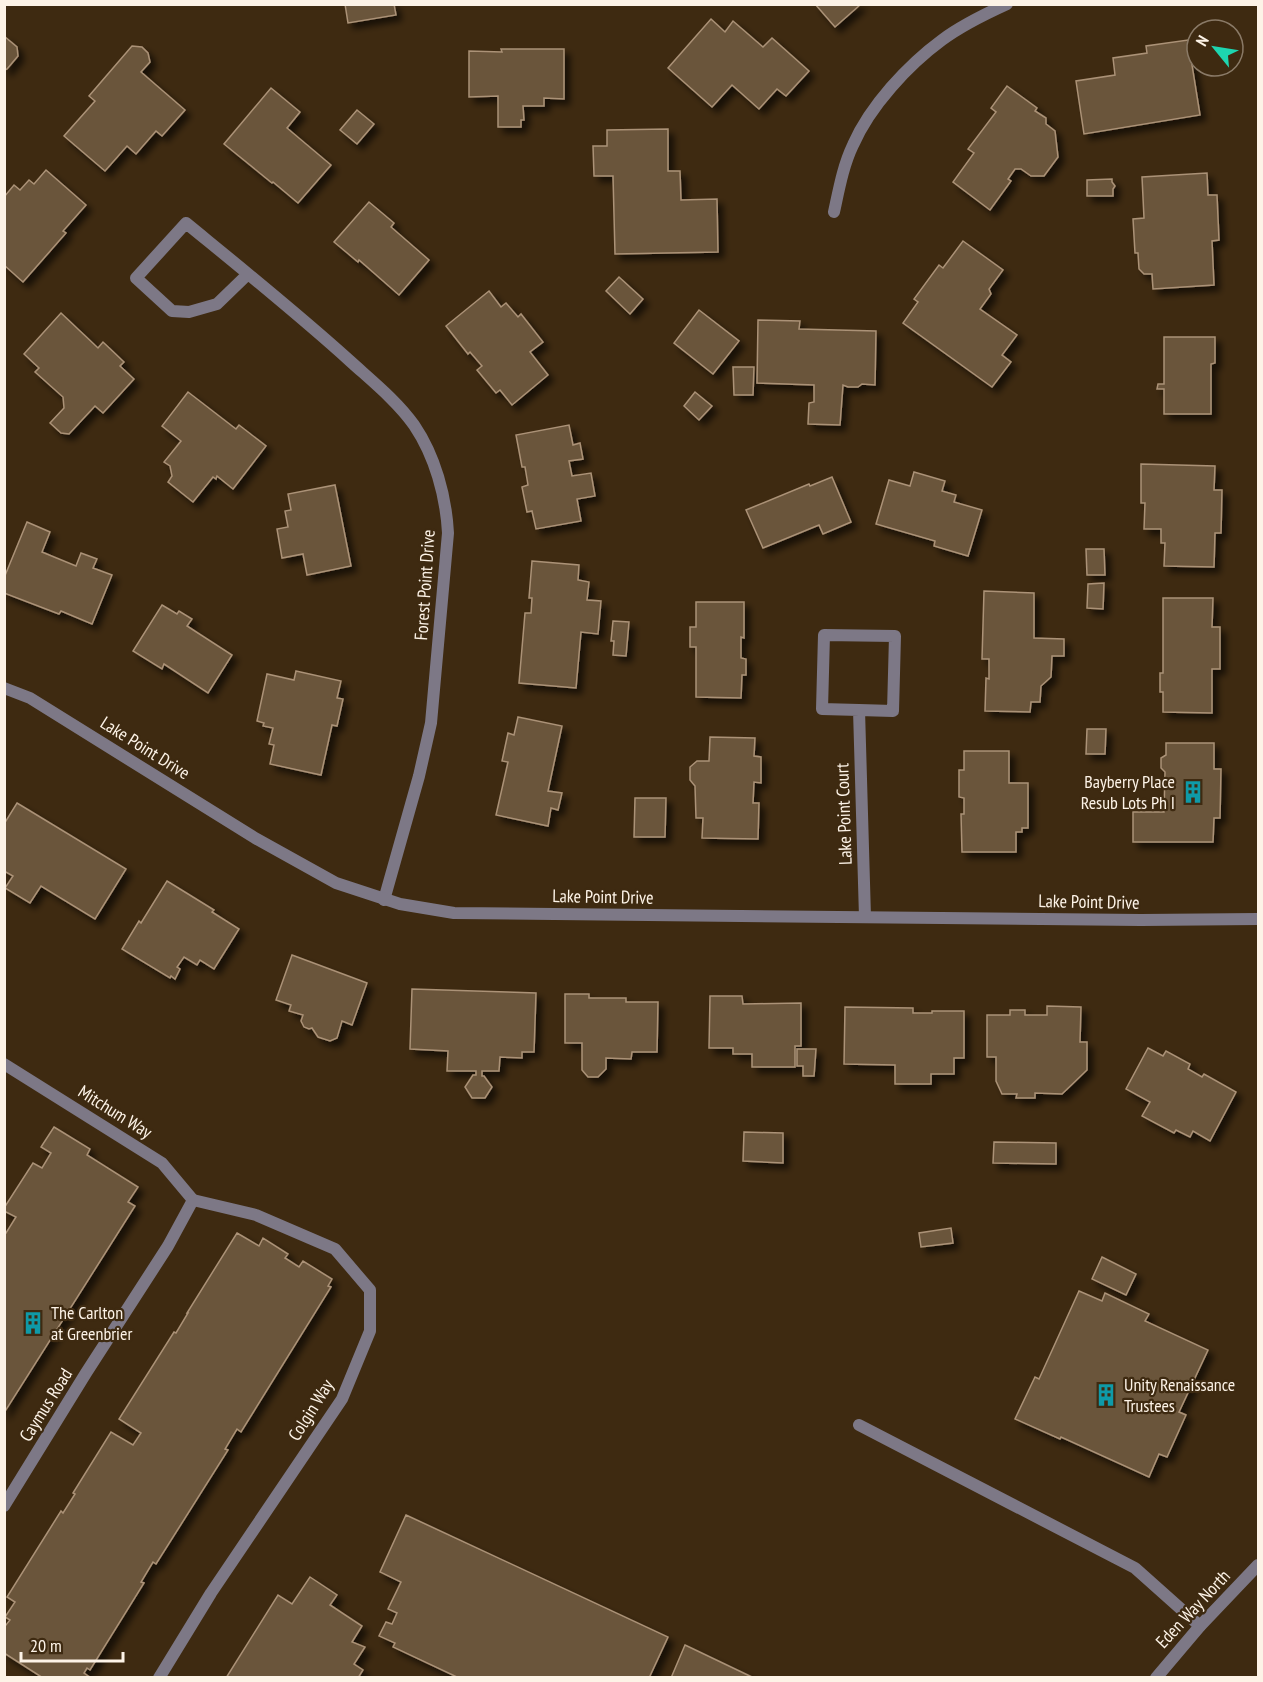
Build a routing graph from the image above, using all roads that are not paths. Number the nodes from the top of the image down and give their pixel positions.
1 (1007, 4) edge
2 (834, 212) dead end
3 (248, 274) junction
4 (4, 688) edge
5 (859, 710) junction
6 (384, 900) junction
7 (865, 917) junction
8 (1258, 919) edge
9 (6, 1067) edge
10 (193, 1200) junction
11 (859, 1425) dead end
12 (4, 1506) edge
13 (1258, 1565) edge
14 (1200, 1626) junction
15 (159, 1677) edge
16 (1156, 1677) edge

1 - 2 street
3 - 3 street, Forest Point Drive
3 - 6 street, Forest Point Drive
4 - 6 street, Lake Point Drive
5 - 5 street
5 - 7 street, Lake Point Court
6 - 7 street, Lake Point Drive
7 - 8 street, Lake Point Drive
9 - 10 street, Mitchum Way
10 - 12 street, Caymus Road
10 - 15 street, Colgin Way
11 - 14 street
13 - 14 street, Eden Way North
14 - 16 street, Eden Way North

